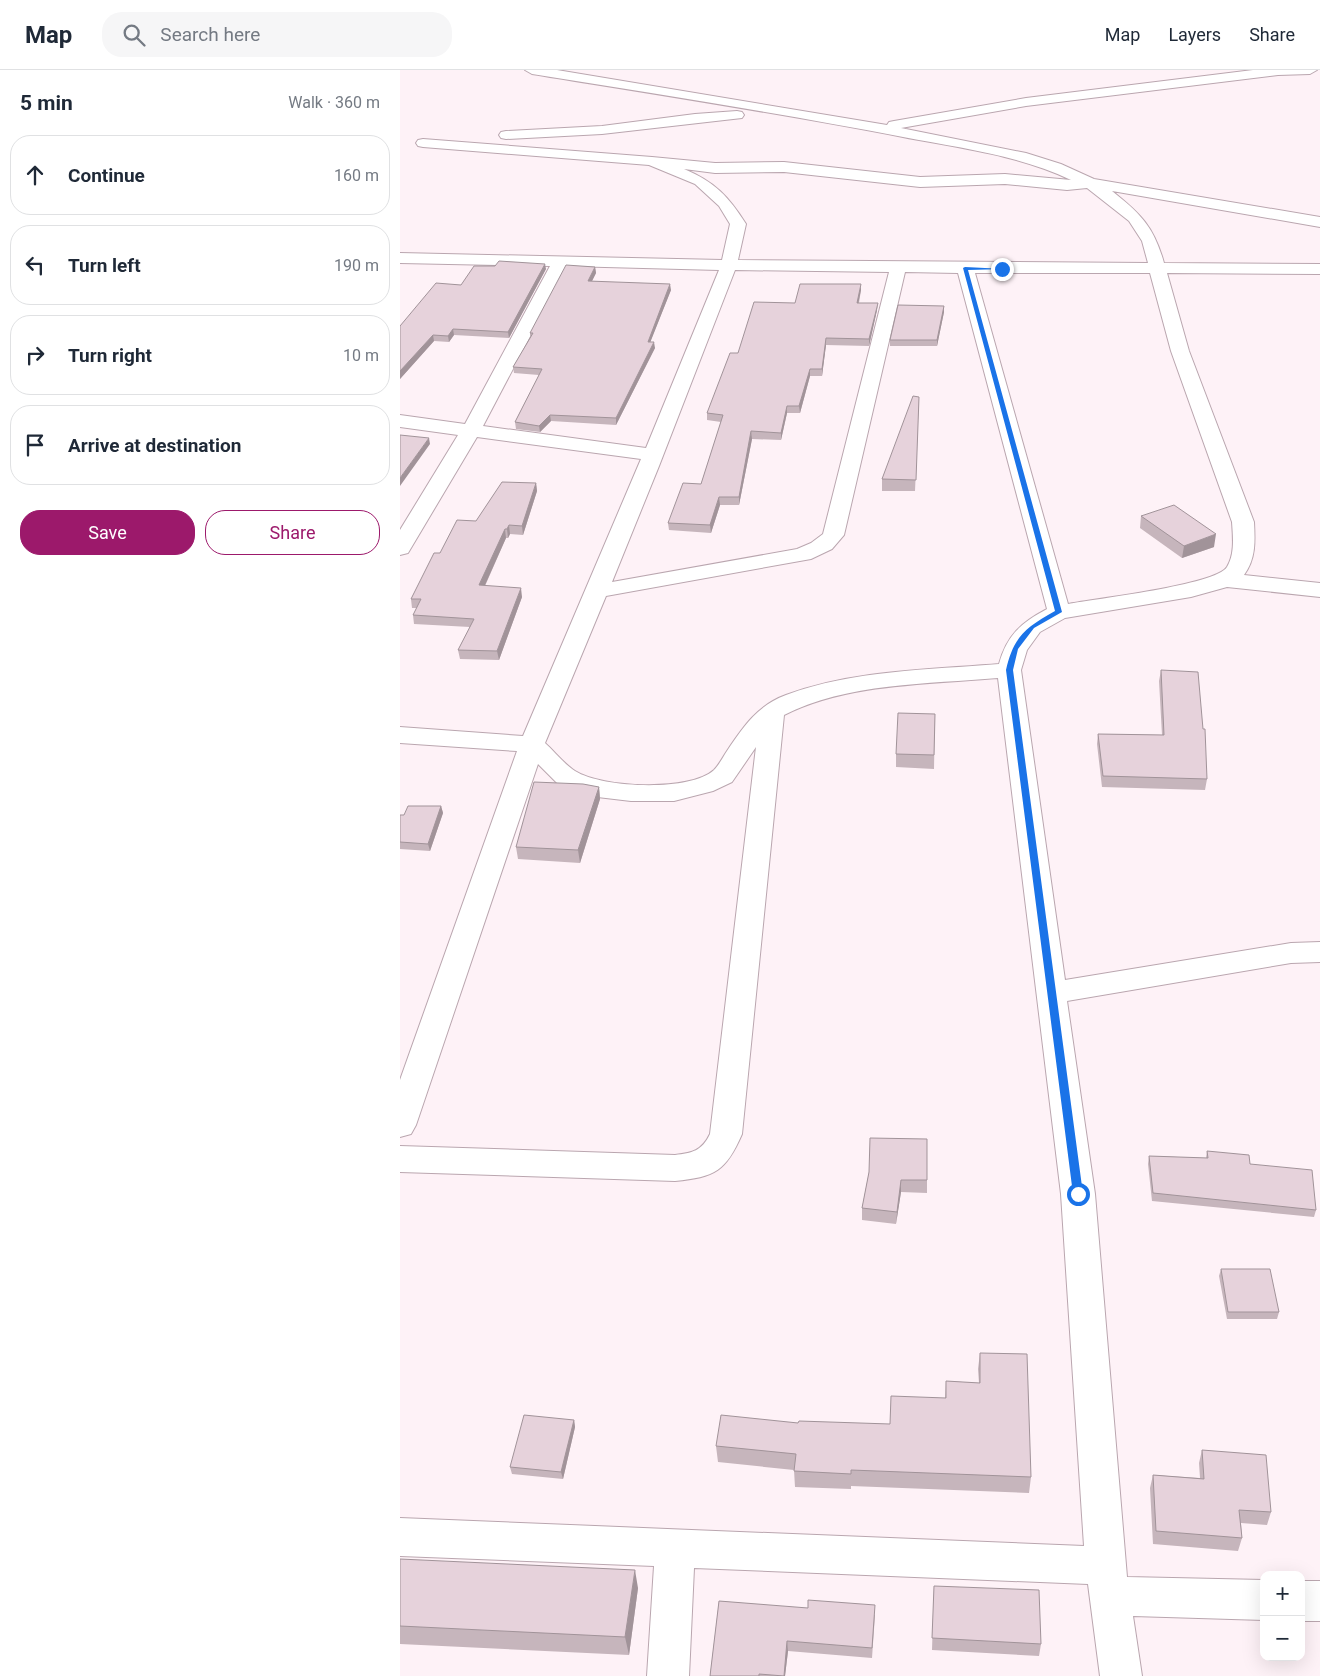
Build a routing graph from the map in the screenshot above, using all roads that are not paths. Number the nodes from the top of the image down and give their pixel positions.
1 (532, 70) edge
2 (588, 70) edge
3 (1310, 70) edge
4 (565, 75) junction
5 (838, 120) junction
6 (876, 128) junction
7 (652, 161) junction
8 (1090, 183) junction
9 (1320, 222) edge
10 (400, 258) edge
11 (561, 262) junction
12 (729, 265) junction
13 (898, 268) junction
14 (965, 268) junction
15 (1158, 270) junction
16 (1320, 270) edge
17 (400, 421) edge
18 (471, 430) junction
19 (653, 455) junction
20 (400, 548) edge
21 (1226, 580) junction
22 (1320, 590) edge
23 (596, 591) junction
24 (1059, 612) junction
25 (1009, 670) junction
26 (772, 712) junction
27 (400, 735) edge
28 (532, 744) junction
29 (1320, 952) edge
30 (1051, 994) junction
31 (400, 1125) edge
32 (400, 1159) edge
33 (400, 1537) edge
34 (675, 1548) junction
35 (1107, 1581) junction
36 (1260, 1600) edge
37 (1305, 1601) edge
38 (1320, 1601) edge
39 (668, 1676) edge
40 (1121, 1676) edge

1 - 4 street
2 - 4 street
3 - 6 street
4 - 5 street
5 - 6 street
5 - 7 street
6 - 8 street
7 - 8 street
7 - 12 street
8 - 9 street
8 - 15 street
10 - 11 street
11 - 12 street
11 - 18 street
12 - 13 street
12 - 19 street
13 - 14 street
13 - 23 street
14 - 15 street
14 - 24 street
15 - 16 street
15 - 21 street
17 - 18 street
18 - 19 street
18 - 20 street
19 - 23 street
21 - 22 street
21 - 24 street
23 - 28 street
24 - 25 street
25 - 26 street
25 - 30 street
26 - 28 street
26 - 32 street
27 - 28 street
28 - 31 street
29 - 30 street
30 - 35 street
33 - 34 street
34 - 35 street
34 - 39 street
35 - 36 street
35 - 40 street
37 - 38 street

